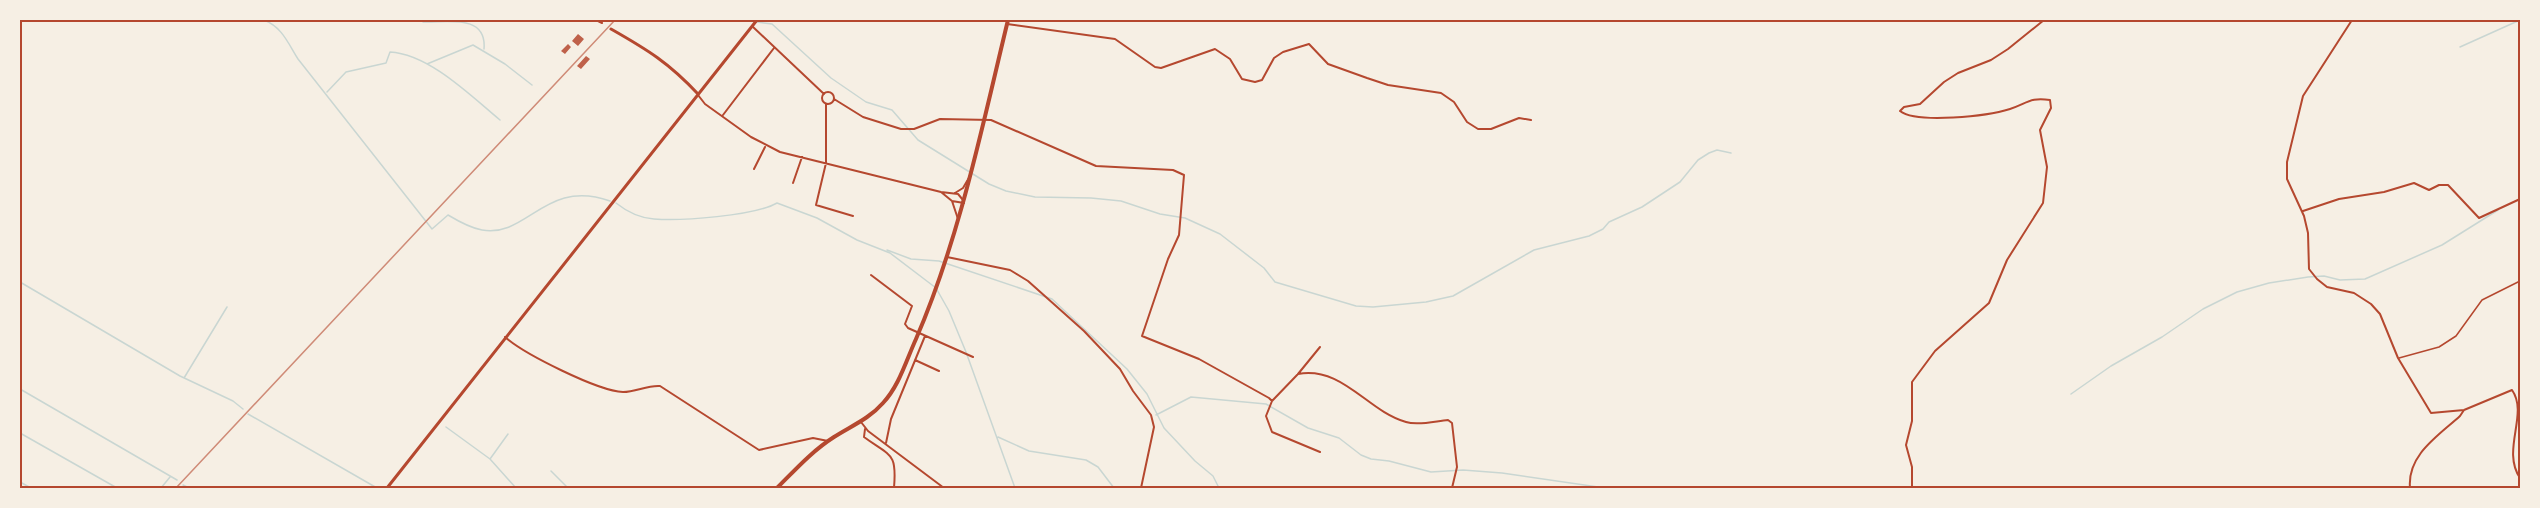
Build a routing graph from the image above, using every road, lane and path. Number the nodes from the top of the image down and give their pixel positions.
1 (596, 20) edge
2 (757, 20) edge
3 (2044, 20) edge
4 (2352, 20) edge
5 (1007, 22) edge
6 (602, 23) dead end
7 (752, 26) junction
8 (611, 29) dead end
9 (774, 48) junction
10 (698, 94) junction
11 (824, 94) junction
12 (834, 99) junction
13 (826, 104) junction
14 (722, 116) junction
15 (982, 120) junction
16 (1531, 120) dead end
17 (766, 146) junction
18 (802, 157) junction
19 (826, 163) junction
20 (754, 168) dead end
21 (970, 176) junction
22 (793, 183) dead end
23 (941, 192) junction
24 (955, 193) junction
25 (2520, 199) edge
26 (952, 201) junction
27 (964, 203) junction
28 (2303, 211) junction
29 (853, 216) dead end
30 (959, 221) junction
31 (948, 257) junction
32 (871, 275) dead end
33 (2520, 281) edge
34 (918, 333) junction
35 (925, 336) junction
36 (506, 337) junction
37 (1320, 347) dead end
38 (973, 357) dead end
39 (2398, 358) junction
40 (915, 360) junction
41 (939, 371) dead end
42 (1298, 374) junction
43 (1272, 401) junction
44 (2464, 410) junction
45 (861, 422) junction
46 (865, 428) junction
47 (828, 441) junction
48 (886, 443) junction
49 (1320, 452) dead end
50 (2520, 478) edge
51 (387, 489) edge
52 (777, 489) edge
53 (894, 489) edge
54 (944, 489) edge
55 (1142, 489) edge
56 (1452, 489) edge
57 (1912, 489) edge
58 (2410, 489) edge

1 - 6 street
2 - 7 street
3 - 57 street
4 - 28 street
5 - 15 main road
5 - 16 street
7 - 9 street
7 - 10 street
8 - 10 street
9 - 11 street
9 - 14 street
10 - 14 street
10 - 36 street
11 - 12 street
11 - 13 street
12 - 13 street
12 - 15 street
13 - 19 street
14 - 17 street
15 - 21 main road
15 - 43 street
17 - 18 street
17 - 20 street
18 - 19 street
18 - 22 street
19 - 23 street
19 - 29 street
21 - 24 street
21 - 27 main road
23 - 24 street
23 - 26 street
24 - 27 street
25 - 28 street
26 - 27 street
26 - 30 street
27 - 30 main road
28 - 39 street
30 - 31 main road
31 - 34 main road
31 - 55 street
32 - 34 street
33 - 39 lane
34 - 35 street
34 - 45 main road
35 - 38 street
35 - 40 street
36 - 47 street
36 - 51 street
37 - 42 street
39 - 44 street
40 - 41 street
40 - 48 street
42 - 43 street
42 - 56 street
43 - 49 street
44 - 50 street
44 - 58 street
45 - 46 street
45 - 47 main road
46 - 48 street
46 - 53 street
47 - 52 main road
48 - 54 street

